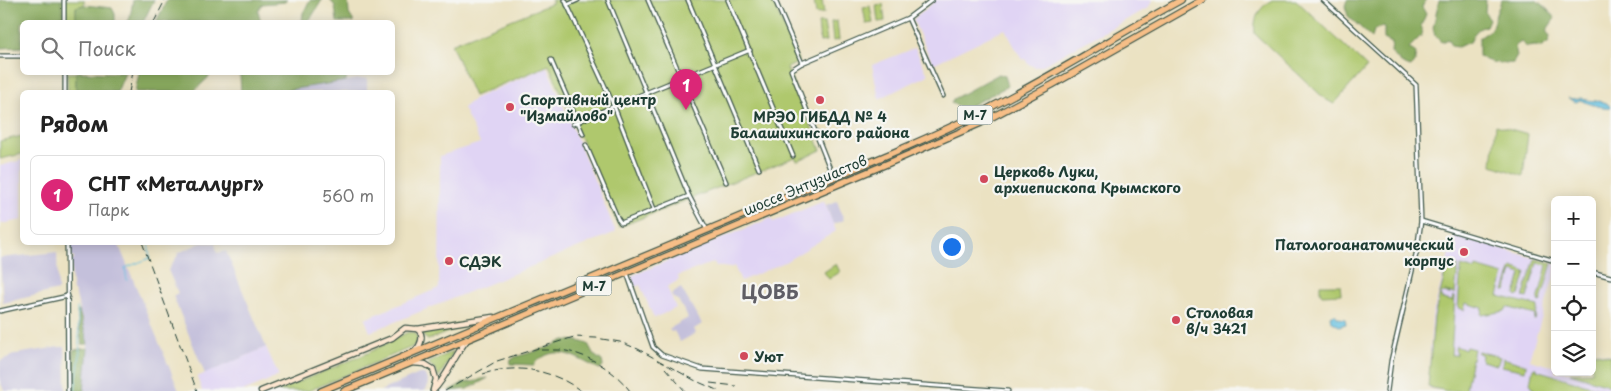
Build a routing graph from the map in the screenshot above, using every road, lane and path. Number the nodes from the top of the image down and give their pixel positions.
1 (64, 0) edge
2 (565, 0) edge
3 (578, 0) edge
4 (608, 0) edge
5 (648, 0) edge
6 (688, 0) edge
7 (728, 0) edge
8 (775, 0) edge
9 (932, 0) edge
10 (1181, 0) edge
11 (1202, 0) edge
12 (1323, 0) edge
13 (567, 5) junction
14 (908, 18) junction
15 (64, 20) edge
16 (750, 50) junction
17 (0, 56) edge
18 (20, 56) edge
19 (551, 60) dead end
20 (802, 63) junction
21 (716, 64) junction
22 (65, 75) edge
23 (682, 78) junction
24 (65, 90) edge
25 (647, 92) junction
26 (943, 96) dead end
27 (614, 106) junction
28 (575, 123) junction
29 (583, 134) dead end
30 (586, 145) dead end
31 (793, 156) dead end
32 (760, 169) dead end
33 (726, 182) dead end
34 (820, 183) junction
35 (689, 196) junction
36 (654, 209) junction
37 (1421, 221) junction
38 (707, 230) junction
39 (67, 245) edge
40 (1551, 259) edge
41 (626, 273) junction
42 (1596, 273) edge
43 (1611, 277) edge
44 (68, 296) junction
45 (0, 311) edge
46 (500, 316) junction
47 (417, 329) junction
48 (468, 339) junction
49 (412, 352) junction
50 (410, 363) junction
51 (68, 391) edge
52 (261, 391) edge
53 (321, 391) edge
54 (344, 391) edge
55 (433, 391) edge
56 (1008, 391) edge
57 (1387, 391) edge

1 - 15 street
2 - 13 street
3 - 13 street
4 - 25 street
5 - 23 street
6 - 21 street
7 - 16 street
8 - 20 street
9 - 14 street
10 - 34 highway, шоссе Энтузиастов / М-7
11 - 41 highway, шоссе Энтузиастов / М-7
12 - 37 street
13 - 27 street
14 - 20 street
14 - 26 street
16 - 21 street
16 - 31 street
17 - 18 street
19 - 28 street
20 - 34 street
21 - 23 street
21 - 32 street
22 - 24 street
23 - 25 street
23 - 33 street
25 - 27 street
25 - 35 street
27 - 28 street
27 - 36 street
28 - 29 street
30 - 36 street
34 - 38 highway, шоссе Энтузиастов / М-7
35 - 36 street
35 - 38 street
37 - 40 street
37 - 57 street
38 - 46 highway, шоссе Энтузиастов / М-7
39 - 44 street
41 - 48 highway, шоссе Энтузиастов / М-7
41 - 56 street
42 - 43 street
44 - 45 street
44 - 51 street
46 - 47 street
46 - 49 highway, шоссе Энтузиастов / М-7
47 - 49 street
47 - 52 street
48 - 50 highway, шоссе Энтузиастов / М-7
48 - 55 street
49 - 53 highway, шоссе Энтузиастов / М-7
50 - 54 highway, шоссе Энтузиастов / М-7
50 - 55 street

